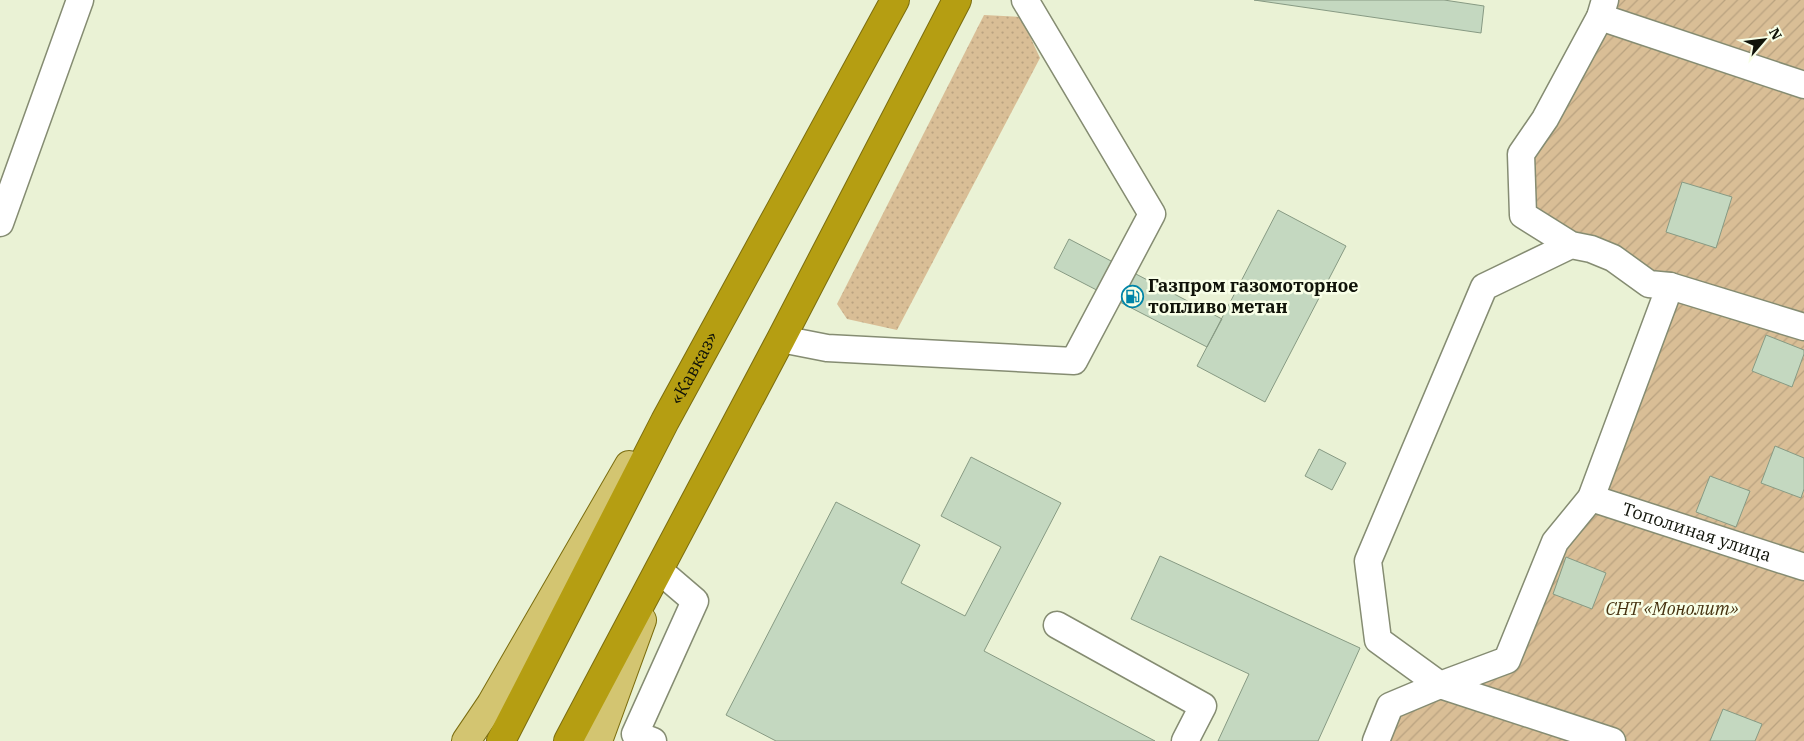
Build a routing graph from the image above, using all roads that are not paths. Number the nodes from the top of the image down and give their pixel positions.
1 (80, 0) edge
2 (894, 0) edge
3 (957, 0) edge
4 (1025, 0) edge
5 (1603, 9) edge
6 (1804, 85) edge
7 (0, 223) edge
8 (1571, 245) junction
9 (1670, 286) junction
10 (1804, 327) edge
11 (782, 339) junction
12 (665, 421) junction
13 (1591, 498) junction
14 (1804, 567) edge
15 (660, 571) junction
16 (1057, 625) dead end
17 (1440, 685) junction
18 (466, 741) edge
19 (501, 741) edge
20 (568, 741) edge
21 (598, 741) edge
22 (653, 741) edge
23 (1185, 741) edge
24 (1376, 741) edge
25 (1612, 741) edge

1 - 7 street
2 - 12 highway, «Кавказ»
3 - 11 highway
4 - 11 street
5 - 6 street
5 - 8 street
8 - 9 street
8 - 17 street
9 - 10 street
9 - 13 street
11 - 15 highway
12 - 18 main road
12 - 19 highway, «Кавказ»
13 - 14 street, Тополиная улица
13 - 17 street
15 - 20 highway
15 - 21 main road
15 - 22 street
16 - 23 street
17 - 24 street
17 - 25 street

